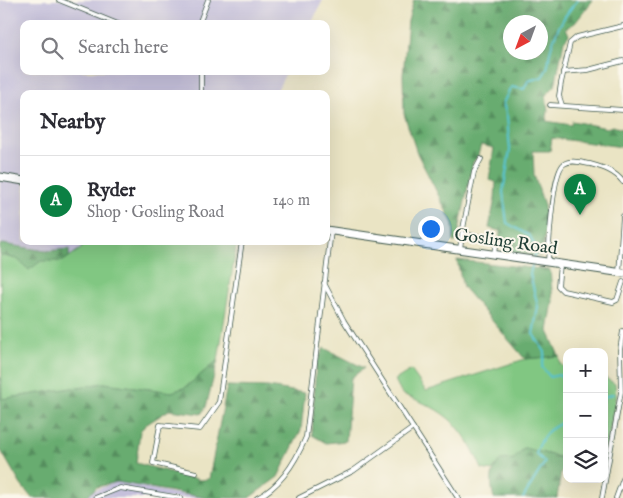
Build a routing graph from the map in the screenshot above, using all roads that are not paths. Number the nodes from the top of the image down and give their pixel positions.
1 (59, 0) edge
2 (208, 0) edge
3 (108, 20) edge
4 (200, 20) edge
5 (623, 26) edge
6 (623, 61) edge
7 (563, 72) junction
8 (201, 75) edge
9 (202, 90) edge
10 (550, 105) dead end
11 (562, 105) junction
12 (623, 110) edge
13 (481, 159) dead end
14 (0, 177) edge
15 (20, 180) edge
16 (623, 182) edge
17 (623, 216) edge
18 (330, 230) edge
19 (462, 234) junction
20 (241, 245) edge
21 (328, 245) edge
22 (460, 250) junction
23 (494, 254) junction
24 (548, 262) junction
25 (560, 264) junction
26 (621, 273) edge
27 (623, 282) edge
28 (324, 283) junction
29 (623, 331) edge
30 (413, 428) junction
31 (196, 473) dead end
32 (623, 479) edge
33 (153, 496) edge
34 (94, 498) edge
35 (181, 498) edge
36 (257, 498) edge
37 (299, 498) edge
38 (458, 498) edge
39 (602, 498) edge
40 (616, 498) edge

1 - 3 lane
2 - 4 lane
5 - 7 lane
6 - 7 lane
7 - 11 lane
8 - 9 lane
10 - 11 lane
11 - 12 lane
13 - 19 lane
14 - 15 street
16 - 24 lane
17 - 26 lane
18 - 22 street, Gosling Road
19 - 22 lane
19 - 23 lane
20 - 31 lane
21 - 28 lane
22 - 23 street, Gosling Road
23 - 24 street, Gosling Road
24 - 25 street, Gosling Road
25 - 26 street, Gosling Road
25 - 27 lane
28 - 30 lane
28 - 36 lane
29 - 39 lane
30 - 37 lane
30 - 38 lane
32 - 40 lane
33 - 34 lane
33 - 35 lane

